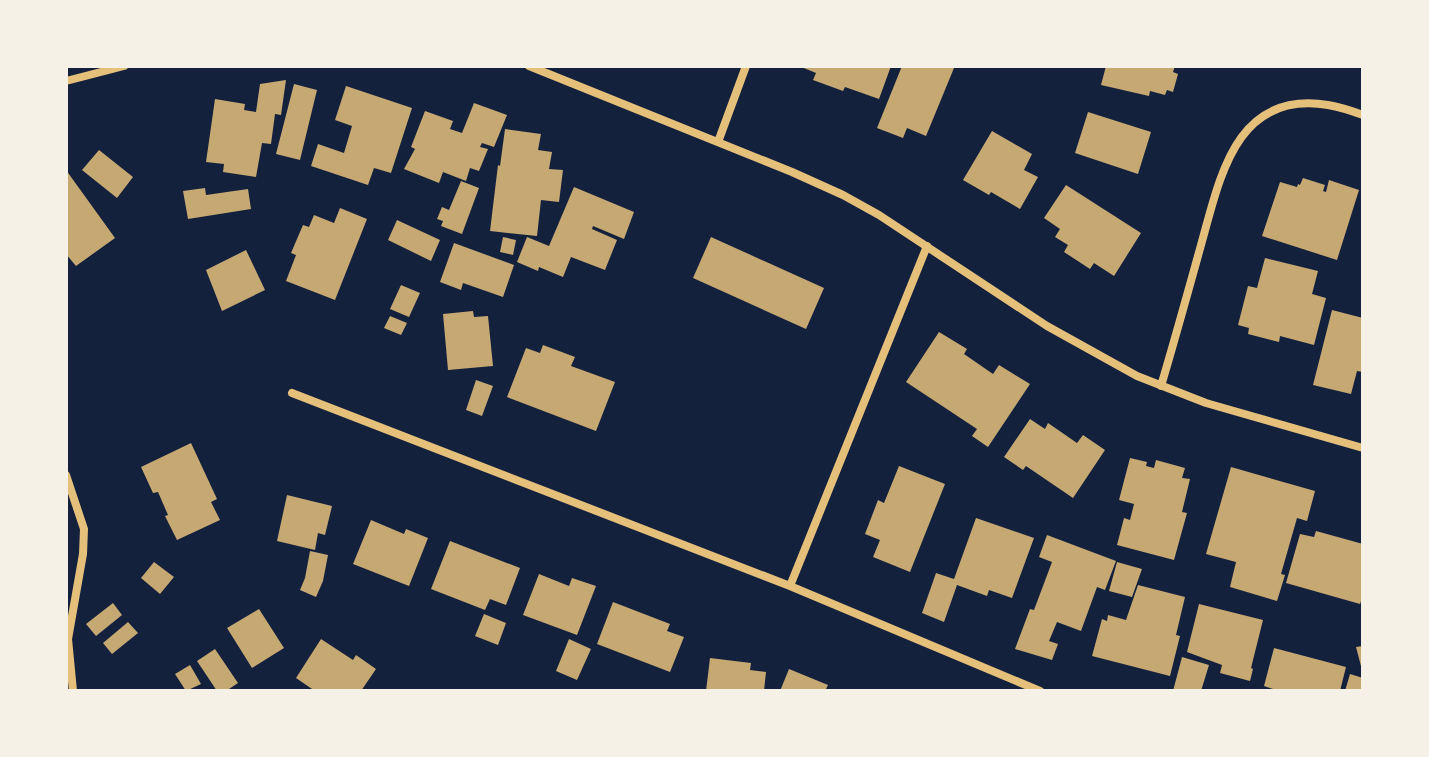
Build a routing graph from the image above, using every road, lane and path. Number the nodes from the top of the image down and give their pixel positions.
1 (124, 66) edge
2 (529, 66) edge
3 (746, 66) edge
4 (66, 81) edge
5 (1363, 115) edge
6 (718, 142) junction
7 (927, 246) junction
8 (1161, 386) junction
9 (292, 393) dead end
10 (1363, 448) edge
11 (66, 475) edge
12 (790, 586) junction
13 (73, 691) edge
14 (1040, 691) edge

1 - 4 street
2 - 6 street
3 - 6 street
5 - 8 street
6 - 7 street
7 - 8 street
7 - 12 street
8 - 10 street
9 - 12 street
11 - 13 street
12 - 14 street

